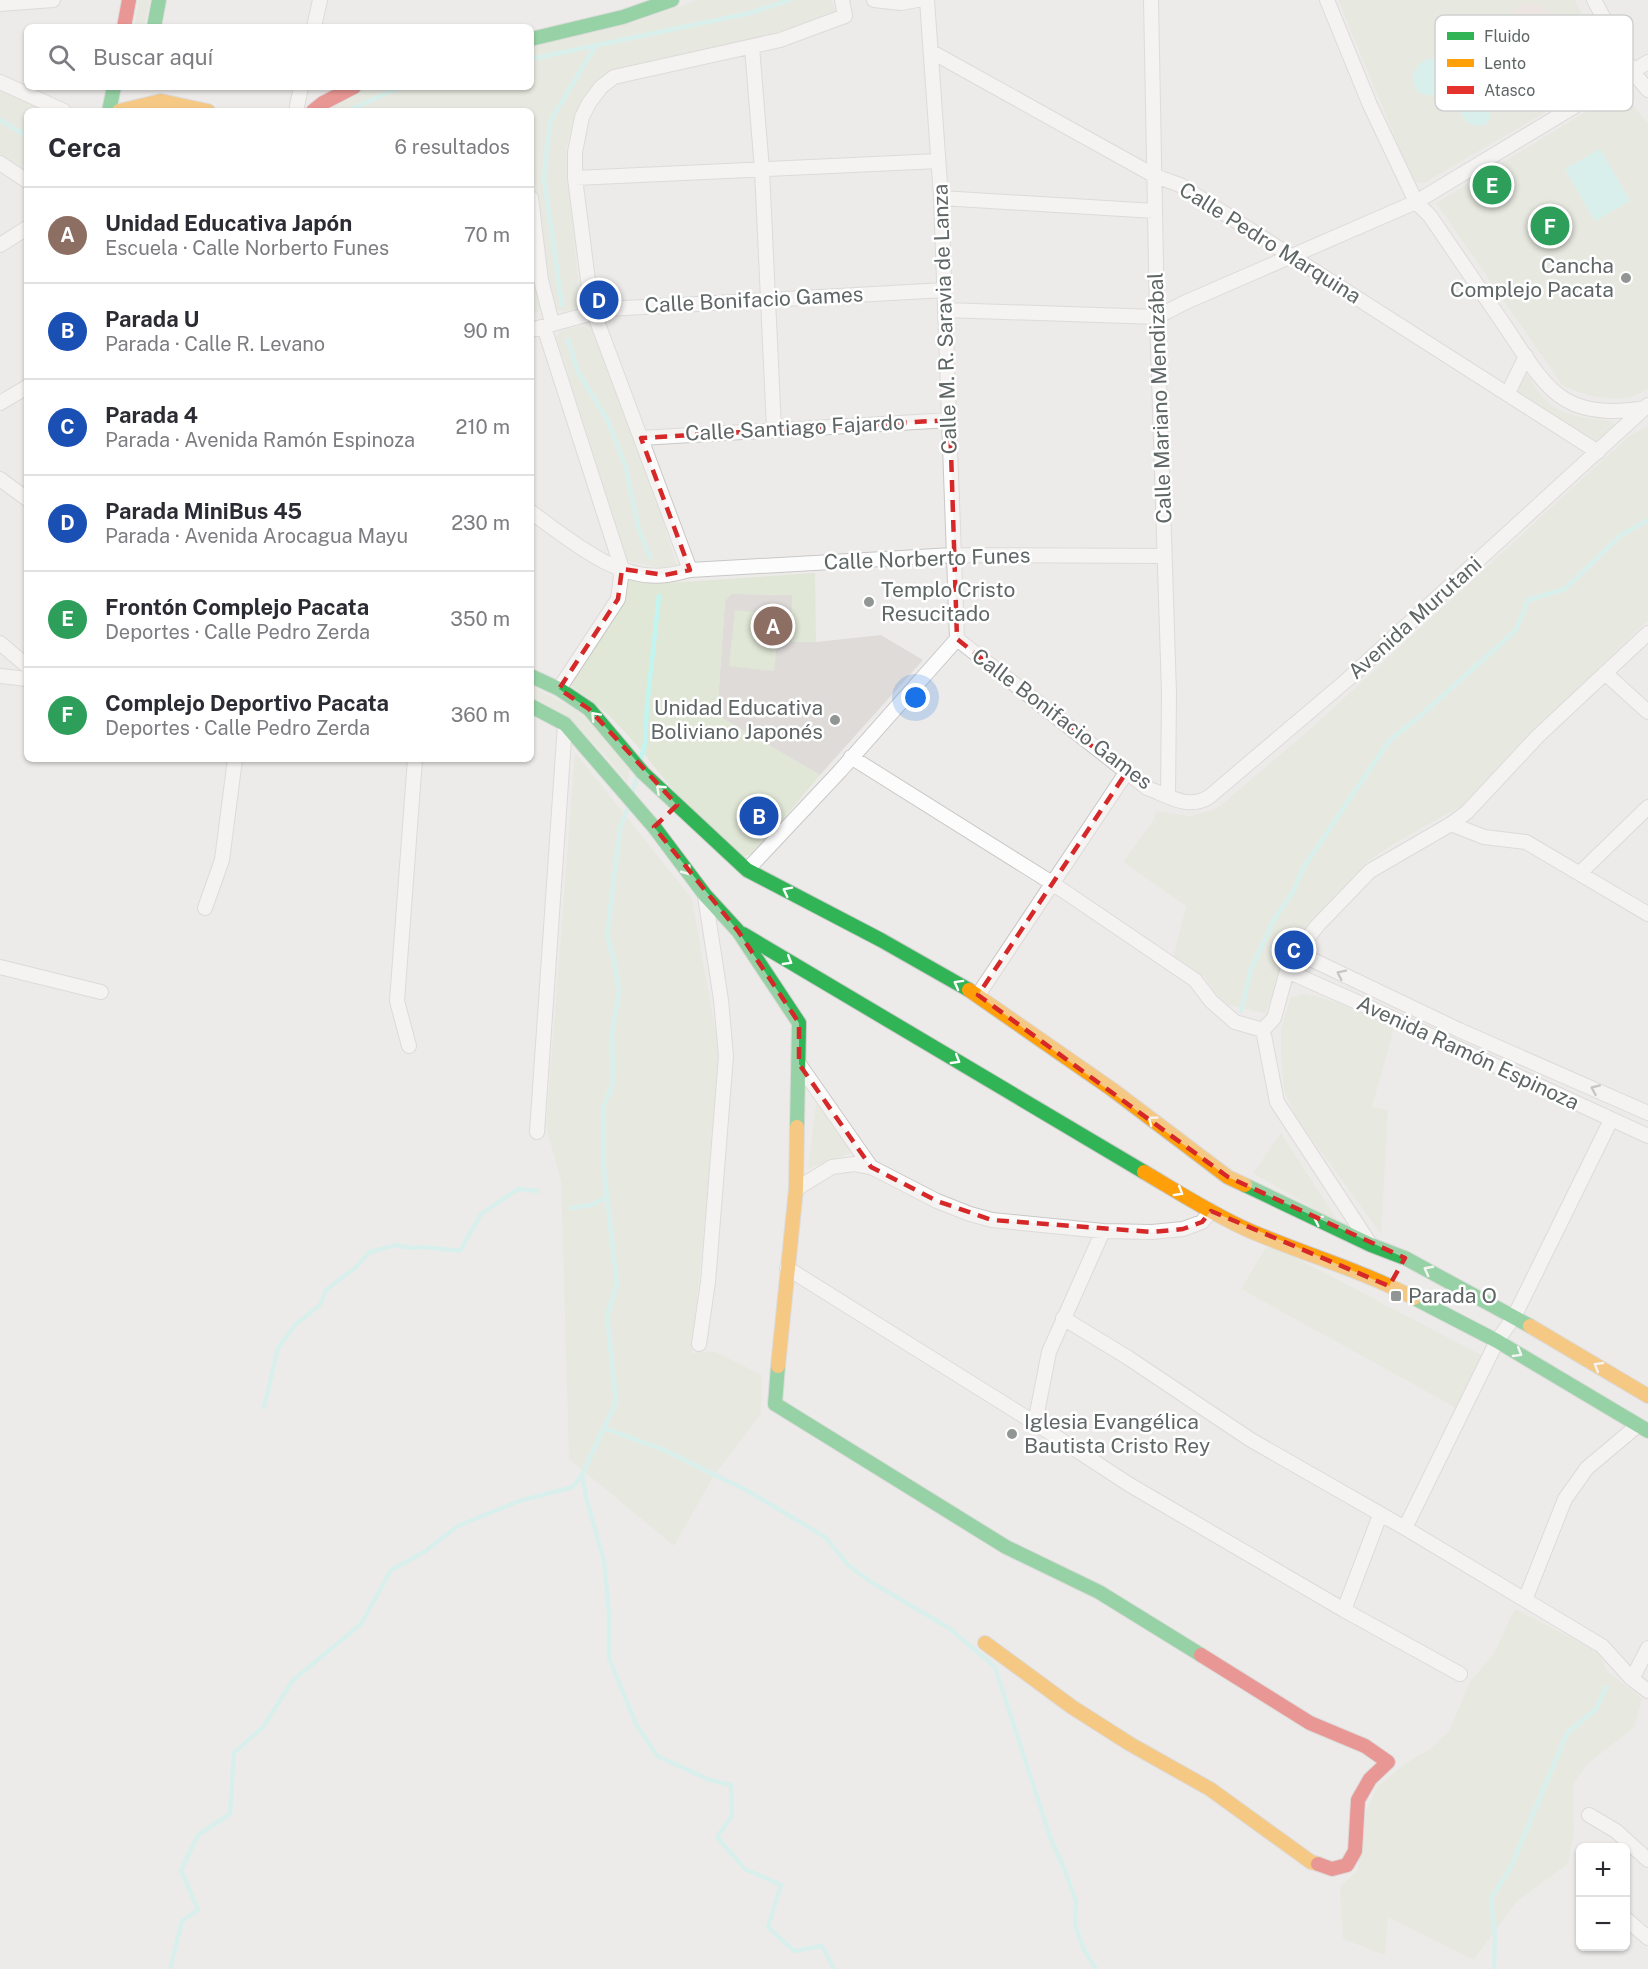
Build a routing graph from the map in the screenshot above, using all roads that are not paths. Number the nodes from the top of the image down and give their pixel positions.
1 (53, 0) edge
2 (129, 0) edge
3 (159, 0) edge
4 (320, 0) edge
5 (672, 0) edge
6 (842, 0) edge
7 (874, 0) edge
8 (917, 0) edge
9 (927, 0) edge
10 (1151, 0) edge
11 (1327, 0) edge
12 (1594, 0) edge
13 (0, 4) edge
14 (1602, 15) edge
15 (125, 24) edge
16 (155, 24) edge
17 (315, 24) edge
18 (534, 38) edge
19 (752, 47) junction
20 (932, 52) junction
21 (1648, 62) edge
22 (1633, 70) edge
23 (1633, 72) edge
24 (0, 82) edge
25 (113, 90) edge
26 (142, 90) edge
27 (300, 90) edge
28 (348, 90) edge
29 (1648, 90) edge
30 (57, 108) edge
31 (110, 108) edge
32 (139, 108) edge
33 (142, 108) edge
34 (194, 108) edge
35 (297, 108) edge
36 (316, 108) edge
37 (1566, 111) edge
38 (938, 161) junction
39 (0, 163) edge
40 (762, 170) junction
41 (1155, 176) junction
42 (575, 178) junction
43 (24, 179) edge
44 (941, 198) junction
45 (1416, 202) junction
46 (1155, 211) junction
47 (534, 223) edge
48 (24, 230) edge
49 (0, 245) edge
50 (1290, 256) junction
51 (945, 290) junction
52 (768, 298) junction
53 (945, 310) junction
54 (594, 313) junction
55 (1157, 317) junction
56 (542, 327) edge
57 (1526, 356) junction
58 (24, 389) edge
59 (1508, 393) junction
60 (0, 403) edge
61 (1647, 407) edge
62 (950, 420) junction
63 (774, 429) junction
64 (641, 438) junction
65 (1598, 452) junction
66 (0, 479) edge
67 (24, 498) edge
68 (534, 514) edge
69 (953, 555) junction
70 (1164, 556) junction
71 (622, 569) junction
72 (690, 570) junction
73 (1648, 633) edge
74 (957, 639) junction
75 (0, 643) edge
76 (24, 663) edge
77 (1605, 673) junction
78 (0, 676) edge
79 (534, 677) edge
80 (24, 679) edge
81 (559, 689) junction
82 (534, 708) edge
83 (1648, 712) edge
84 (565, 724) junction
85 (851, 757) junction
86 (235, 762) edge
87 (415, 762) edge
88 (1126, 773) junction
89 (1168, 796) junction
90 (1648, 807) edge
91 (665, 816) junction
92 (1451, 824) junction
93 (747, 870) junction
94 (1580, 873) junction
95 (1052, 883) junction
96 (705, 895) junction
97 (205, 908) dead end
98 (1648, 914) edge
99 (738, 931) junction
100 (1296, 952) junction
101 (0, 967) edge
102 (1287, 971) junction
103 (101, 992) dead end
104 (978, 994) junction
105 (1263, 1030) junction
106 (409, 1046) dead end
107 (799, 1064) junction
108 (1648, 1113) edge
109 (1611, 1120) junction
110 (537, 1132) dead end
111 (1648, 1136) edge
112 (871, 1167) junction
113 (796, 1189) junction
114 (1211, 1210) junction
115 (1103, 1231) junction
116 (1371, 1245) junction
117 (787, 1268) junction
118 (1397, 1272) junction
119 (1514, 1317) junction
120 (1063, 1318) junction
121 (1497, 1341) junction
122 (699, 1344) dead end
123 (1648, 1396) edge
124 (1035, 1423) junction
125 (1645, 1426) edge
126 (1380, 1515) junction
127 (1405, 1528) junction
128 (1525, 1600) junction
129 (1344, 1610) junction
130 (985, 1643) dead end
131 (1648, 1648) edge
132 (1460, 1674) dead end
133 (1632, 1679) junction
134 (1648, 1691) edge
135 (1589, 1815) dead end
136 (1648, 1860) edge
137 (1630, 1922) edge
138 (1648, 1938) edge

1 - 13 street
2 - 15 street
3 - 16 street
4 - 17 street
5 - 18 street
6 - 19 street
7 - 8 street
9 - 20 street, Calle M. R. Saravia de Lanza
10 - 41 street, Calle Mariano Mendizábal
11 - 45 street
12 - 14 street
19 - 40 street
19 - 42 street
20 - 38 street, Calle M. R. Saravia de Lanza
20 - 41 street, Calle Pedro Marquina
21 - 22 street
23 - 29 street
24 - 30 street
25 - 31 street
26 - 32 street
27 - 35 street
28 - 36 street
33 - 34 street
37 - 45 street
38 - 40 street
38 - 44 street, Calle M. R. Saravia de Lanza
39 - 43 street
40 - 42 street
40 - 52 street
41 - 46 street, Calle Mariano Mendizábal
41 - 50 street, Calle Pedro Marquina
42 - 54 street
44 - 46 street
44 - 51 street, Calle M. R. Saravia de Lanza
45 - 50 street
45 - 57 street
46 - 55 street, Calle Mariano Mendizábal
47 - 56 street
48 - 49 street
50 - 55 street
50 - 59 street, Calle Pedro Marquina
51 - 52 street, Calle Bonifacio Games
51 - 53 street, Calle M. R. Saravia de Lanza
52 - 54 street, Calle Bonifacio Games
52 - 63 street
53 - 55 street
53 - 62 street, Calle M. R. Saravia de Lanza
54 - 56 street, Calle Bonifacio Games
54 - 64 street
55 - 70 street, Calle Mariano Mendizábal
56 - 71 street
57 - 59 street
57 - 61 street
58 - 60 street
59 - 65 street, Calle Pedro Marquina
61 - 65 street, Avenida Murutani
62 - 63 street, Calle Santiago Fajardo
62 - 69 street, Calle M. R. Saravia de Lanza
63 - 64 street, Calle Santiago Fajardo
64 - 72 street
65 - 89 street, Avenida Murutani
66 - 67 street
68 - 71 street, Calle Norberto Funes
69 - 70 street, Calle Norberto Funes
69 - 72 street, Calle Norberto Funes
69 - 74 street, Calle M. R. Saravia de Lanza
70 - 89 street, Calle Mariano Mendizábal
71 - 72 street, Calle Norberto Funes
71 - 81 street
73 - 77 street
74 - 85 street
74 - 88 street, Calle Bonifacio Games
75 - 76 street
77 - 83 street
77 - 92 street
78 - 80 street
79 - 81 street
91 -> 81 street
82 - 84 street
84 - 91 street
84 - 110 street
85 - 93 street
85 - 95 street
86 - 97 street
87 - 106 street
88 - 89 street, Calle Bonifacio Games
88 - 95 street
90 - 94 street
91 - 93 street
91 -> 96 street
92 - 94 street
92 - 100 street
104 -> 93 street
94 - 98 street
95 - 104 street
95 - 105 street
96 - 99 street
96 - 122 street
99 - 107 street
99 -> 114 street
100 - 102 street
108 -> 100 street, Avenida Ramón Espinoza
101 - 103 street
102 - 105 street
102 - 109 street, Avenida Ramón Espinoza
116 -> 104 street
105 - 116 street
107 - 112 street
107 - 113 street
109 - 111 street, Avenida Ramón Espinoza
109 - 119 street
112 - 113 street
112 - 115 street
113 - 117 street
114 - 115 street
114 - 118 street
115 - 120 street
116 - 118 street
117 - 124 street
117 - 130 street
119 -> 118 street
118 - 121 street
119 - 121 street
123 -> 119 street
120 - 124 street
120 - 126 street
121 -> 125 street
121 - 127 street
124 - 129 street
125 - 128 street
126 - 127 street
126 - 129 street
127 - 128 street
128 - 133 street
129 - 132 street
131 - 133 street
133 - 134 street
135 - 136 street
137 - 138 street

